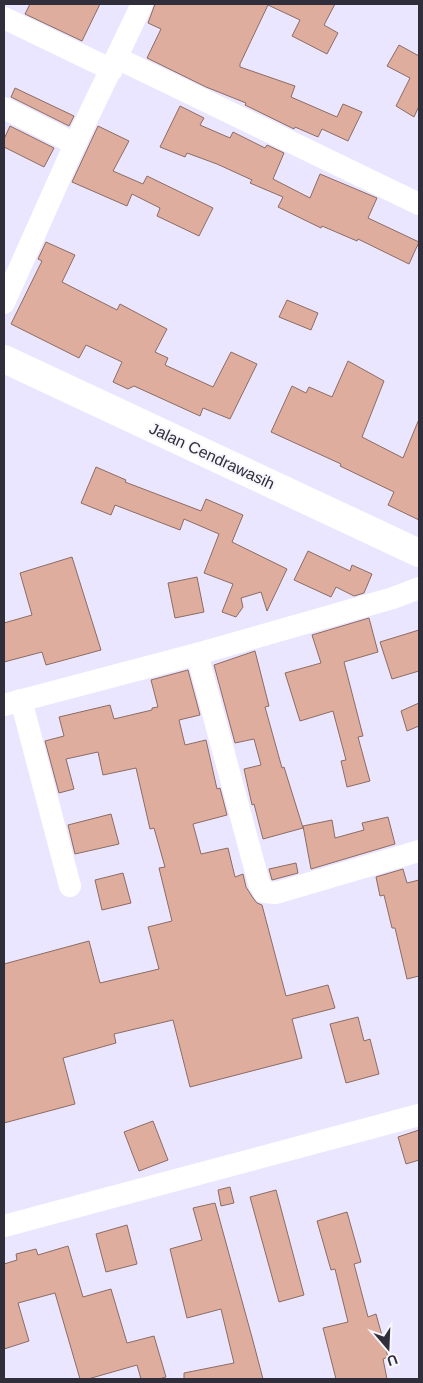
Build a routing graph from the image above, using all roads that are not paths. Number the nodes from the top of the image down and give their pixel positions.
1 (142, 4) edge
2 (4, 18) edge
3 (114, 64) junction
4 (4, 108) edge
5 (75, 144) junction
6 (419, 204) edge
7 (4, 303) edge
8 (4, 359) edge
9 (4, 380) edge
10 (419, 553) edge
11 (419, 567) edge
12 (419, 588) edge
13 (197, 654) junction
14 (13, 702) edge
15 (419, 851) edge
16 (70, 886) dead end
17 (419, 1115) edge
18 (4, 1226) edge

1 - 3 street
2 - 3 street
3 - 5 street
3 - 6 street
4 - 5 street
5 - 7 street
8 - 10 main road, Jalan Cendrawasih
9 - 11 main road, Jalan Cendrawasih
12 - 13 street
13 - 14 street
13 - 15 street
14 - 16 street
17 - 18 street

